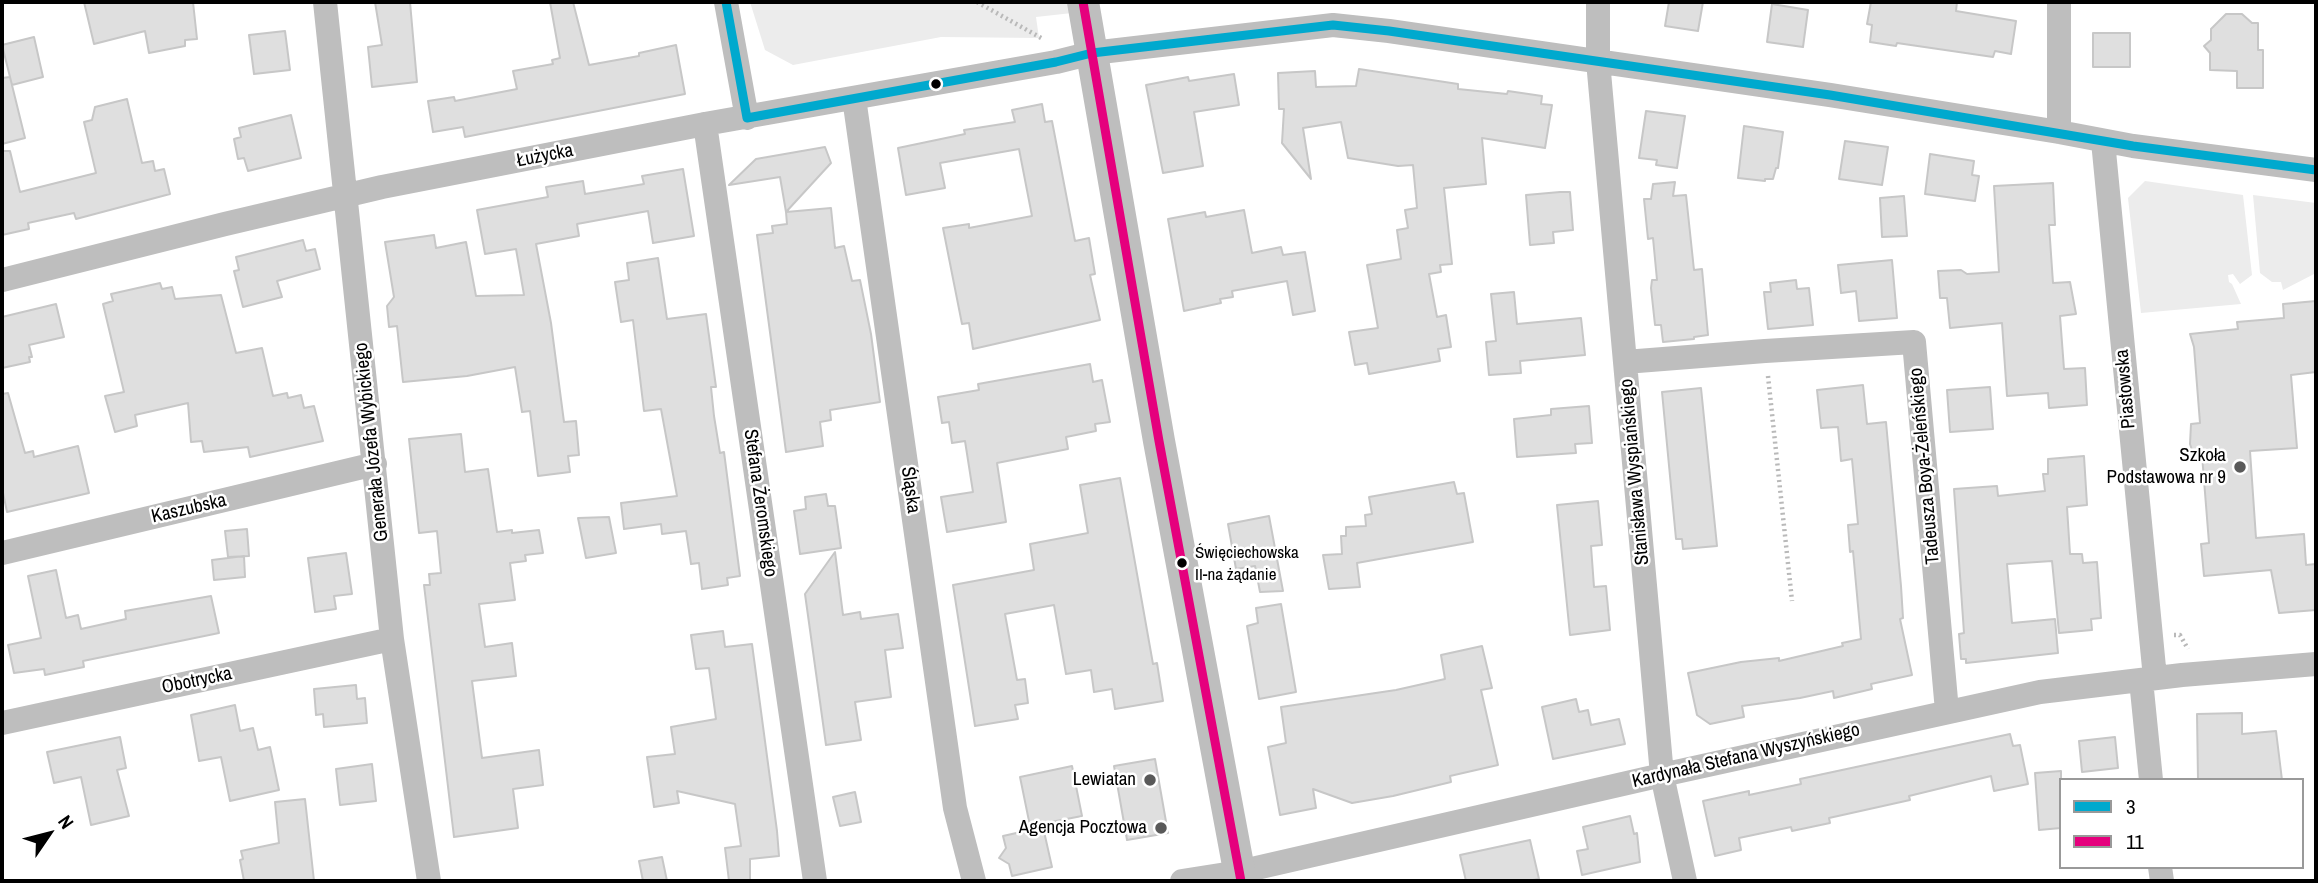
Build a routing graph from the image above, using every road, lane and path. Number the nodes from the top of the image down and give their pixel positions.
1 (325, 2) edge
2 (726, 2) edge
3 (976, 2) edge
4 (1083, 2) edge
5 (1598, 2) edge
6 (2059, 2) edge
7 (1332, 13) edge
8 (1053, 45) dead end
9 (1092, 53) junction
10 (1598, 61) junction
11 (854, 98) junction
12 (747, 117) junction
13 (705, 124) junction
14 (2059, 132) junction
15 (2103, 141) junction
16 (2316, 170) edge
17 (344, 195) junction
18 (2, 280) edge
19 (1765, 351) junction
20 (1625, 362) junction
21 (375, 464) junction
22 (2, 554) edge
23 (1791, 601) dead end
24 (393, 639) junction
25 (2316, 664) edge
26 (2148, 679) junction
27 (1947, 711) junction
28 (2, 723) edge
29 (1662, 775) junction
30 (2151, 778) edge
31 (1240, 877) edge
32 (429, 881) edge
33 (815, 881) edge
34 (974, 881) edge
35 (1182, 881) edge
36 (1685, 881) edge

1 - 17 street, Generała Józefa Wybickiego
2 - 12 street
3 - 8 path
4 - 9 street
5 - 10 street, Stanisława Wyspiańskiego
6 - 14 street
7 - 9 street, Łużycka
7 - 10 street, Łużycka
9 - 11 street, Łużycka
9 - 31 street
10 - 14 street, Łużycka
10 - 20 street, Stanisława Wyspiańskiego
11 - 12 street, Łużycka
11 - 34 street, Śląska
12 - 13 street, Łużycka
13 - 17 street, Łużycka
13 - 33 street, Stefana Żeromskiego
14 - 15 street, Łużycka
15 - 16 street, Łużycka
15 - 26 street, Piastowska
17 - 18 street, Łużycka
17 - 21 street, Generała Józefa Wybickiego
19 - 20 street, Tadeusza Boya-Żeleńskiego
19 - 23 path
19 - 27 street, Tadeusza Boya-Żeleńskiego
20 - 29 street, Stanisława Wyspiańskiego
21 - 22 street, Kaszubska
21 - 24 street, Generała Józefa Wybickiego
24 - 28 street, Obotrycka
24 - 32 street, Generała Józefa Wybickiego
25 - 26 street, Kardynała Stefana Wyszyńskiego
26 - 27 street, Kardynała Stefana Wyszyńskiego
26 - 30 street, Piastowska
27 - 29 street, Kardynała Stefana Wyszyńskiego
29 - 31 street, Kardynała Stefana Wyszyńskiego
29 - 36 street, Stanisława Wyspiańskiego
31 - 35 street, Kardynała Stefana Wyszyńskiego

